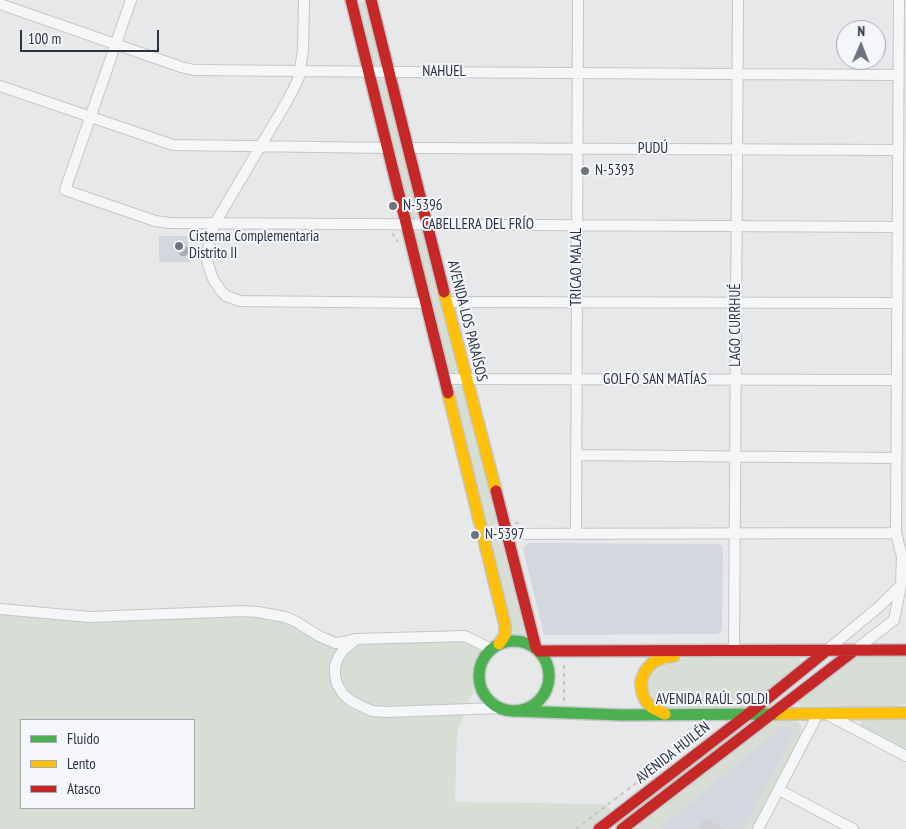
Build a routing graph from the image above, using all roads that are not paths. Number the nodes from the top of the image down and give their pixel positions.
1 (132, 0) edge
2 (304, 0) edge
3 (351, 0) edge
4 (371, 0) edge
5 (578, 0) edge
6 (738, 0) edge
7 (899, 0) edge
8 (0, 4) edge
9 (116, 44) junction
10 (300, 71) junction
11 (369, 72) junction
12 (389, 72) junction
13 (578, 72) junction
14 (738, 74) junction
15 (898, 75) junction
16 (0, 86) edge
17 (90, 118) junction
18 (260, 147) junction
19 (388, 148) junction
20 (408, 148) junction
21 (578, 149) junction
22 (737, 150) junction
23 (898, 150) junction
24 (215, 223) junction
25 (406, 225) junction
26 (427, 225) junction
27 (577, 226) junction
28 (737, 226) junction
29 (897, 227) junction
30 (426, 302) junction
31 (447, 302) junction
32 (577, 302) junction
33 (736, 303) junction
34 (897, 303) junction
35 (444, 379) junction
36 (466, 379) junction
37 (576, 380) junction
38 (736, 380) junction
39 (896, 380) junction
40 (576, 455) junction
41 (736, 457) junction
42 (896, 458) junction
43 (896, 478) junction
44 (906, 484) edge
45 (735, 533) junction
46 (896, 533) junction
47 (482, 534) junction
48 (506, 534) junction
49 (576, 534) junction
50 (901, 585) junction
51 (0, 609) edge
52 (355, 639) junction
53 (495, 647) junction
54 (538, 650) junction
55 (855, 650) junction
56 (906, 650) edge
57 (705, 651) junction
58 (734, 651) junction
59 (826, 651) junction
60 (906, 707) edge
61 (500, 708) junction
62 (517, 711) junction
63 (823, 714) junction
64 (889, 714) junction
65 (906, 714) edge
66 (667, 715) junction
67 (747, 715) junction
68 (771, 715) junction
69 (708, 720) junction
70 (718, 737) junction
71 (906, 756) edge
72 (779, 790) junction
73 (599, 829) edge
74 (622, 829) edge
75 (758, 829) edge
76 (853, 829) edge

1 - 9 street
2 - 10 street
3 - 11 main road
4 - 12 main road, AVENIDA LOS PARAÍSOS
5 - 13 street, TRICAO MALAL
6 - 14 street, LAGO CURRHUÉ
7 - 15 street
8 - 9 street, NAHUEL
9 - 10 street, NAHUEL
9 - 17 street
10 - 11 street, NAHUEL
10 - 18 street
11 - 12 street, NAHUEL
11 - 19 main road
12 - 13 street, NAHUEL
12 - 20 main road, AVENIDA LOS PARAÍSOS
13 - 14 street, NAHUEL
13 - 21 street, TRICAO MALAL
14 - 15 street, NAHUEL
14 - 22 street, LAGO CURRHUÉ
15 - 23 street
16 - 17 street
17 - 18 street
17 - 24 street, CABELLERA DEL FRÍO
18 - 19 street
18 - 24 street
19 - 25 main road
20 - 21 street, PUDÚ
20 - 26 main road, AVENIDA LOS PARAÍSOS
21 - 22 street, PUDÚ
21 - 27 street, TRICAO MALAL
22 - 23 street, PUDÚ
22 - 28 street, LAGO CURRHUÉ
23 - 29 street
24 - 25 street, CABELLERA DEL FRÍO
24 - 30 street
25 - 26 street, CABELLERA DEL FRÍO
25 - 30 main road
26 - 27 street, CABELLERA DEL FRÍO
26 - 31 main road, AVENIDA LOS PARAÍSOS
27 - 28 street, CABELLERA DEL FRÍO
27 - 32 street, TRICAO MALAL
28 - 29 street, CABELLERA DEL FRÍO
28 - 33 street, LAGO CURRHUÉ
29 - 34 street
30 - 35 main road
31 - 32 street
31 - 36 main road, AVENIDA LOS PARAÍSOS
32 - 33 street
32 - 37 street, TRICAO MALAL
33 - 34 street
33 - 38 street, LAGO CURRHUÉ
34 - 39 street
35 - 36 street, GOLFO SAN MATÍAS
35 - 47 main road
36 - 37 street, GOLFO SAN MATÍAS
36 - 48 main road, AVENIDA LOS PARAÍSOS
37 - 38 street, GOLFO SAN MATÍAS
37 - 40 street, TRICAO MALAL
38 - 39 street, GOLFO SAN MATÍAS
38 - 41 street, LAGO CURRHUÉ
39 - 42 street
40 - 41 street
40 - 49 street, TRICAO MALAL
41 - 42 street
41 - 45 street, LAGO CURRHUÉ
42 - 43 street
43 - 44 street
43 - 46 street
45 - 46 street
45 - 49 street
45 - 58 street, LAGO CURRHUÉ
46 - 50 street
47 - 48 street
47 - 53 main road
48 - 49 street
48 - 54 main road, AVENIDA LOS PARAÍSOS
50 - 55 street, AVENIDA HUILÉN
50 - 59 street, AVENIDA HUILÉN
51 - 52 street
52 - 53 street
52 - 61 street
53 - 54 main road
53 - 61 main road
54 - 57 main road
54 - 62 main road, AVENIDA LOS PARAÍSOS
55 - 56 main road
55 - 59 main road
55 - 68 main road, AVENIDA HUILÉN
57 - 58 main road
57 - 66 main road
58 - 59 main road
59 - 67 main road, AVENIDA HUILÉN
60 - 64 main road
61 - 62 main road
62 - 66 main road, AVENIDA RAÚL SOLDI
63 - 64 main road, AVENIDA RAÚL SOLDI
63 - 68 main road, AVENIDA RAÚL SOLDI
63 - 71 street
63 - 72 street
64 - 65 main road, AVENIDA RAÚL SOLDI
66 - 69 main road, AVENIDA RAÚL SOLDI
67 - 68 main road, AVENIDA RAÚL SOLDI
67 - 69 main road, AVENIDA RAÚL SOLDI
67 - 70 main road, AVENIDA HUILÉN
68 - 74 main road, AVENIDA HUILÉN
69 - 70 main road
70 - 73 main road, AVENIDA HUILÉN
72 - 75 street
72 - 76 street

